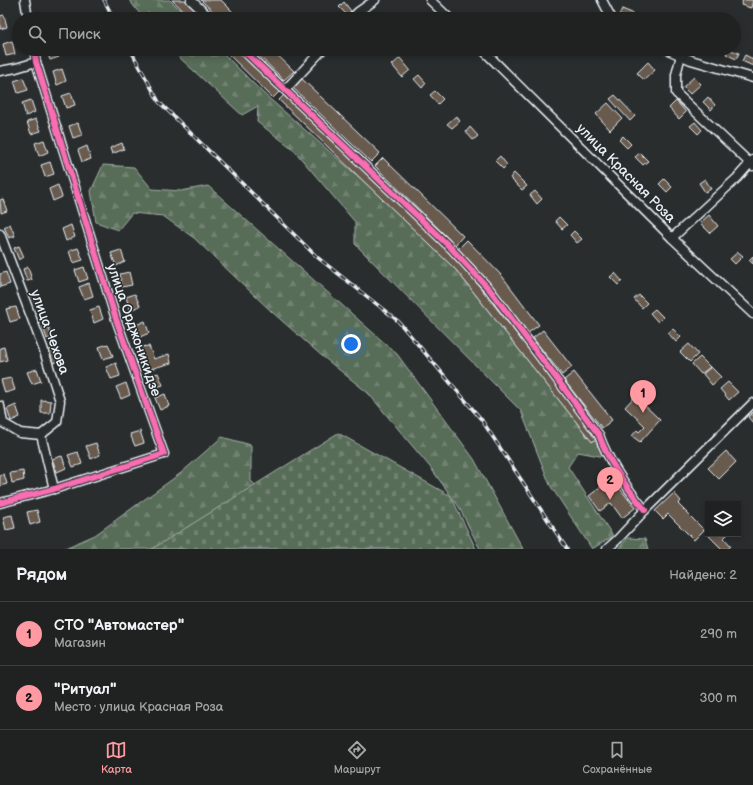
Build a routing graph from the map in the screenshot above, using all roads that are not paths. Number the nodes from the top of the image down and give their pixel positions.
1 (25, 0) edge
2 (191, 0) edge
3 (375, 0) edge
4 (430, 0) edge
5 (602, 0) edge
6 (27, 12) edge
7 (204, 12) edge
8 (358, 12) edge
9 (443, 12) edge
10 (608, 12) edge
11 (35, 56) edge
12 (249, 56) edge
13 (317, 56) edge
14 (489, 56) edge
15 (680, 56) edge
16 (683, 56) edge
17 (36, 62) junction
18 (0, 71) edge
19 (753, 78) edge
20 (285, 90) junction
21 (752, 163) edge
22 (0, 234) edge
23 (672, 238) junction
24 (753, 314) edge
25 (753, 403) edge
26 (0, 406) edge
27 (41, 435) junction
28 (54, 489) junction
29 (0, 503) edge
30 (645, 510) junction
31 (607, 549) edge

1 - 6 street
2 - 7 street
3 - 8 street
4 - 9 street
5 - 10 street
11 - 17 street, улица Орджоникидзе
12 - 20 street
13 - 20 street
14 - 23 street, улица Красная Роза
15 - 21 street
16 - 19 street
17 - 18 street
17 - 28 street, улица Орджоникидзе
20 - 30 street
21 - 23 street
22 - 27 street, улица Чехова
23 - 24 street, улица Красная Роза
25 - 30 street
26 - 27 street
27 - 28 street
28 - 29 street, улица Орджоникидзе
30 - 31 street

